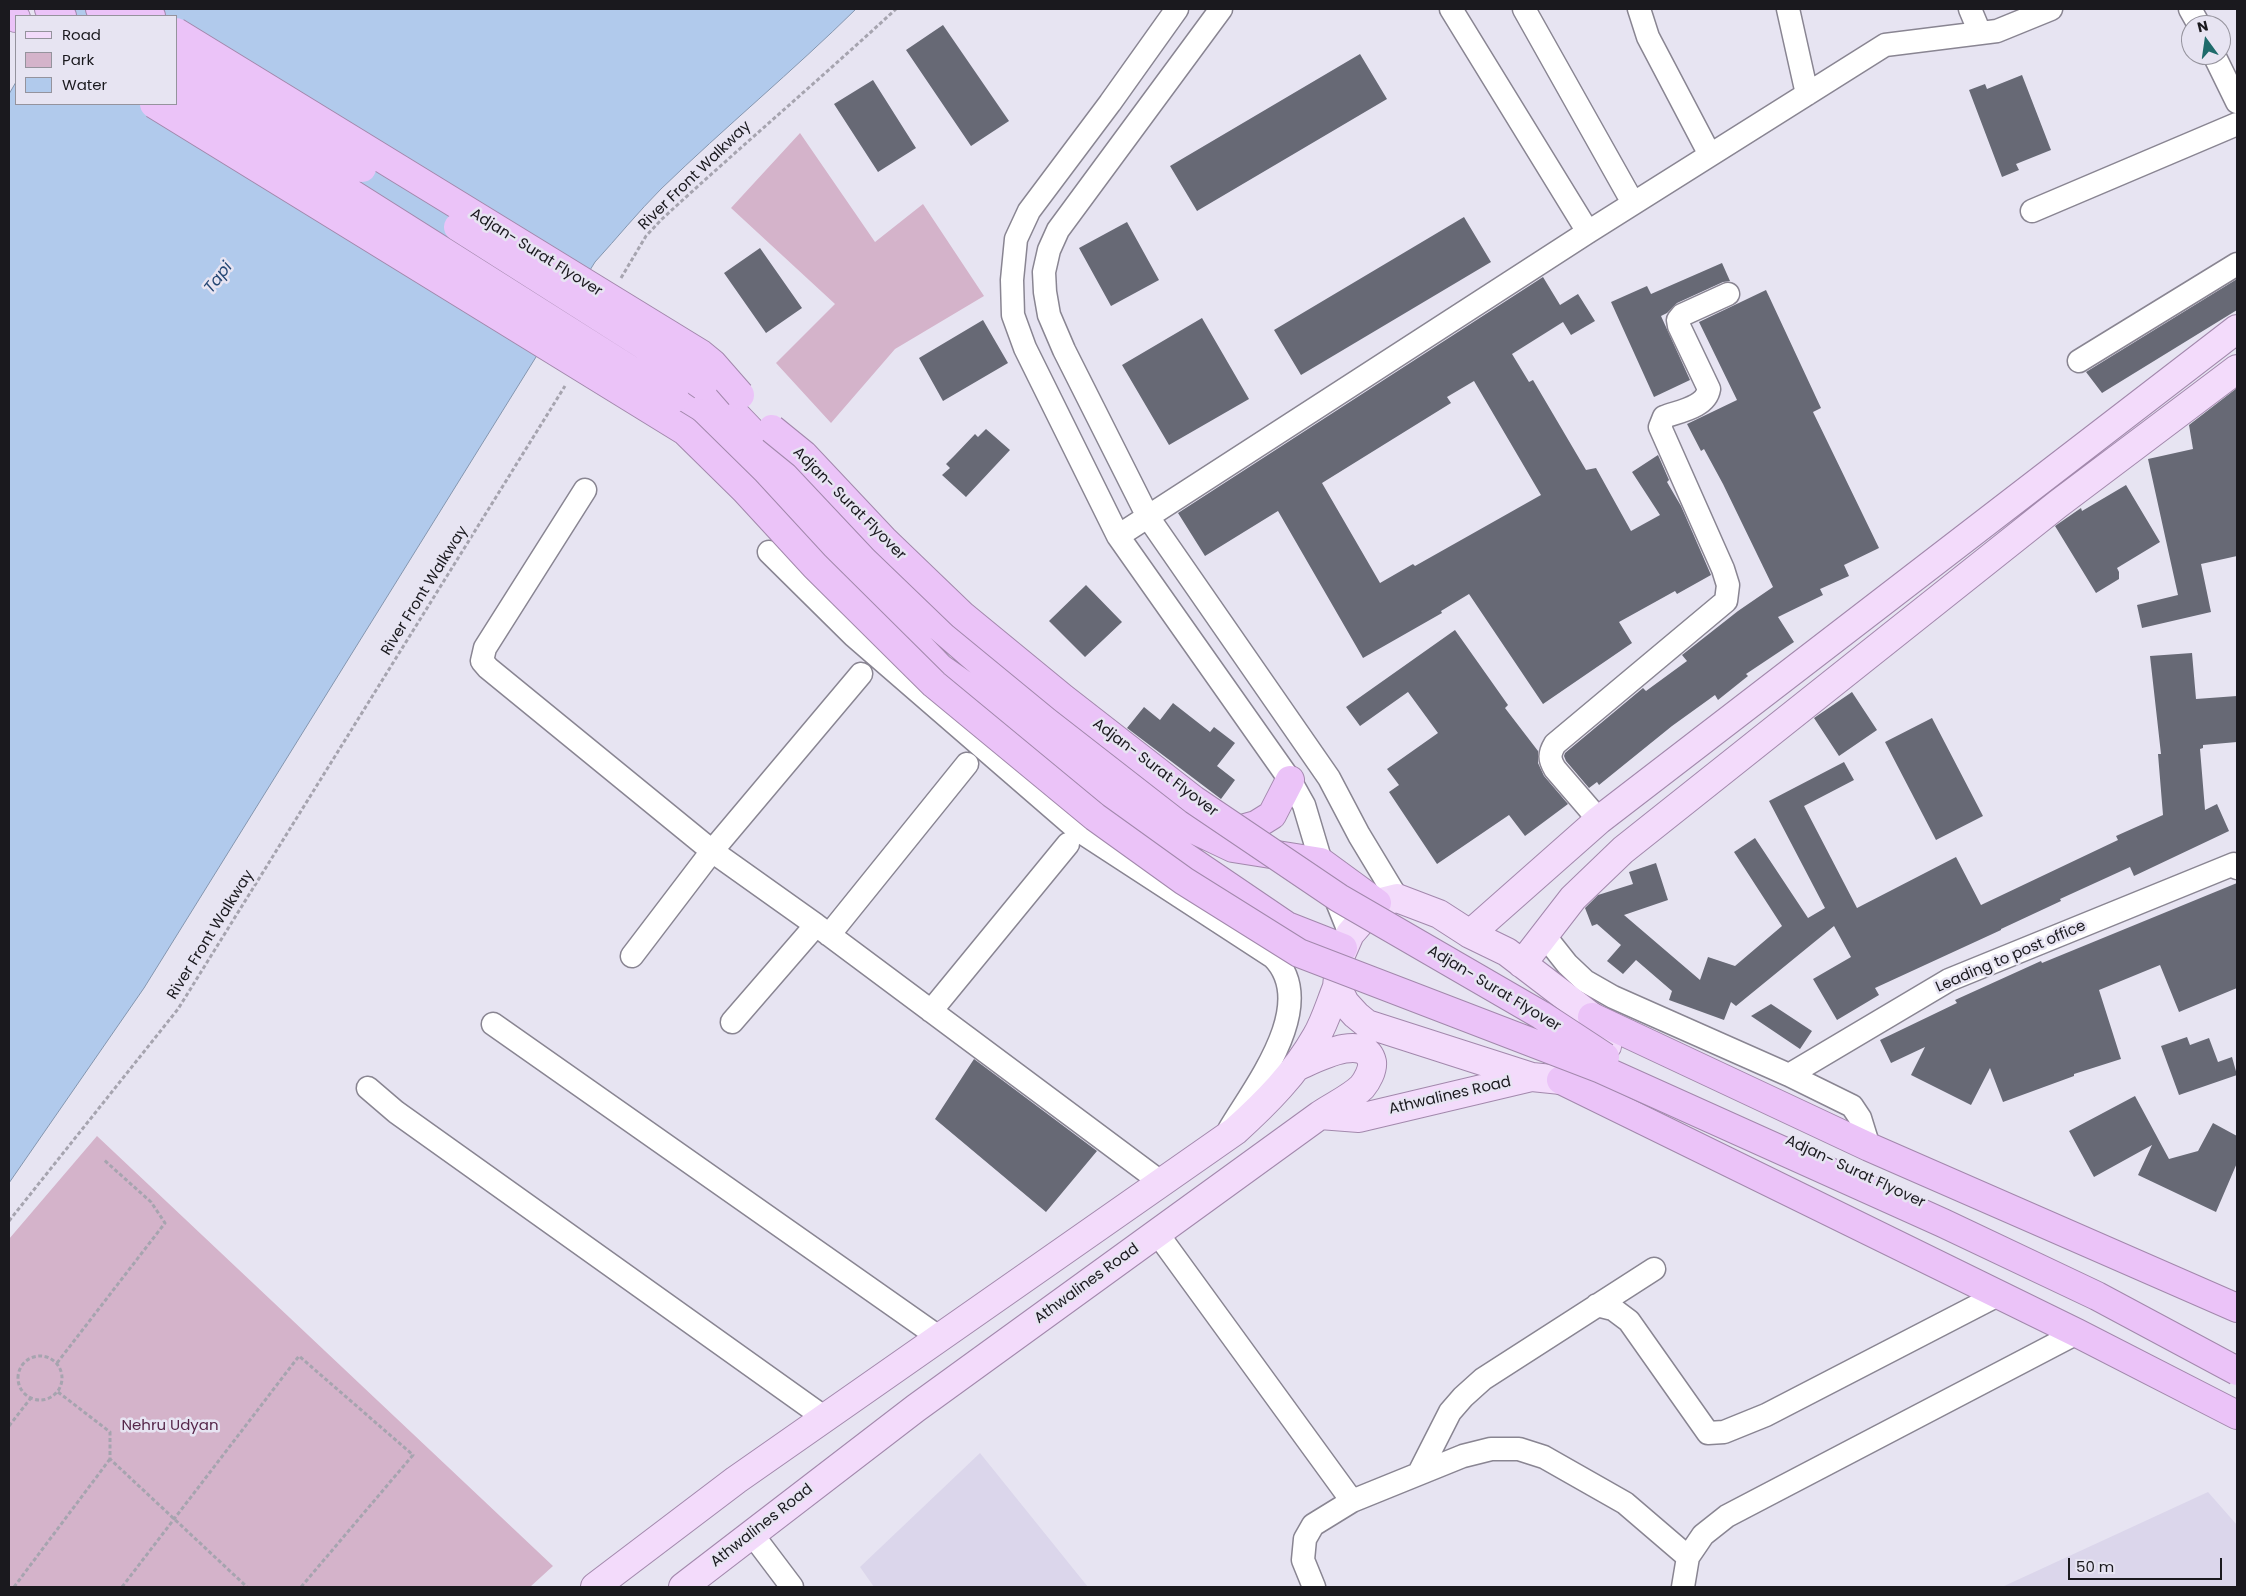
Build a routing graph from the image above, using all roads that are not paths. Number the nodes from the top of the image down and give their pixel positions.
1 (49, 9) edge
2 (138, 9) edge
3 (1177, 9) edge
4 (1221, 9) edge
5 (1451, 9) edge
6 (1524, 9) edge
7 (1638, 9) edge
8 (1788, 9) edge
9 (1970, 9) edge
10 (2051, 9) edge
11 (60, 15) edge
12 (149, 15) edge
13 (178, 33) edge
14 (1980, 34) junction
15 (178, 58) edge
16 (2219, 65) edge
17 (178, 87) edge
18 (1807, 94) junction
19 (2237, 102) edge
20 (156, 105) edge
21 (2237, 124) edge
22 (1710, 155) junction
23 (1633, 203) junction
24 (2032, 210) dead end
25 (1588, 232) junction
26 (2237, 264) edge
27 (1728, 294) dead end
28 (2237, 329) edge
29 (2079, 361) dead end
30 (2237, 369) edge
31 (585, 490) dead end
32 (1148, 517) junction
33 (1118, 536) junction
34 (768, 552) dead end
35 (861, 674) dead end
36 (968, 764) dead end
37 (1290, 780) junction
38 (1599, 820) junction
39 (1195, 830) junction
40 (1068, 844) dead end
41 (712, 852) junction
42 (1321, 862) junction
43 (2237, 868) edge
44 (1387, 901) junction
45 (823, 930) junction
46 (1470, 934) junction
47 (1544, 935) junction
48 (1347, 941) junction
49 (632, 956) dead end
50 (1522, 964) junction
51 (1337, 987) junction
52 (931, 1011) junction
53 (1592, 1017) junction
54 (732, 1022) dead end
55 (494, 1024) dead end
56 (1296, 1067) junction
57 (1789, 1075) junction
58 (1532, 1076) junction
59 (1561, 1080) junction
60 (368, 1088) dead end
61 (1320, 1115) junction
62 (1223, 1140) junction
63 (1869, 1147) junction
64 (1162, 1183) junction
65 (1157, 1233) junction
66 (1654, 1269) dead end
67 (1998, 1295) junction
68 (1597, 1305) junction
69 (2237, 1308) edge
70 (2077, 1333) junction
71 (940, 1338) junction
72 (2237, 1350) edge
73 (2237, 1371) edge
74 (2237, 1415) edge
75 (825, 1418) junction
76 (1419, 1473) junction
77 (1352, 1501) junction
78 (752, 1534) junction
79 (1688, 1557) junction
80 (595, 1587) edge
81 (683, 1587) edge
82 (792, 1587) edge
83 (1314, 1587) edge
84 (1683, 1587) edge

1 - 11 highway
2 - 12 highway
3 - 33 street
4 - 32 street
5 - 25 street
6 - 23 street
7 - 22 street
8 - 18 street
9 - 14 street
10 - 14 street
13 - 72 highway, Adjan- Surat Flyover, bridge
14 - 18 street
15 - 39 highway, bridge
16 - 19 street
17 - 48 highway, bridge
18 - 22 street
20 - 73 highway, Adjan- Surat Flyover, bridge
21 - 24 street
22 - 23 street
23 - 25 street
25 - 32 street
26 - 29 street
27 - 38 street
28 - 38 main road
30 - 47 main road
31 - 41 street
32 - 33 street
32 - 44 street
33 - 37 street
34 - 62 street
35 - 41 street
36 - 45 street
37 - 39 highway
37 - 42 street
38 - 46 main road
39 - 42 highway
40 - 52 street
41 - 45 street
41 - 49 street
42 - 44 highway
42 - 48 street
43 - 57 street, Leading to post office
44 - 46 main road
44 - 48 main road
45 - 52 street
45 - 54 street
46 - 50 main road
47 - 50 main road
47 - 57 street
48 - 51 main road
50 - 53 main road
51 - 56 main road
51 - 58 main road
52 - 64 street
53 - 59 main road
53 - 63 highway
55 - 71 street
56 - 61 main road
56 - 62 main road
57 - 63 street
58 - 59 main road
58 - 61 main road, Athwalines Road
59 - 67 highway
60 - 75 street
61 - 65 main road, Athwalines Road
62 - 64 main road
63 - 69 highway
64 - 71 main road
65 - 77 street
65 - 78 main road, Athwalines Road
66 - 68 street
67 - 68 street
67 - 70 highway
68 - 76 street
70 - 74 highway
70 - 79 street
71 - 75 main road
75 - 80 main road
76 - 77 street
76 - 79 street
77 - 83 street
78 - 81 main road, Athwalines Road
78 - 82 street
79 - 84 street

